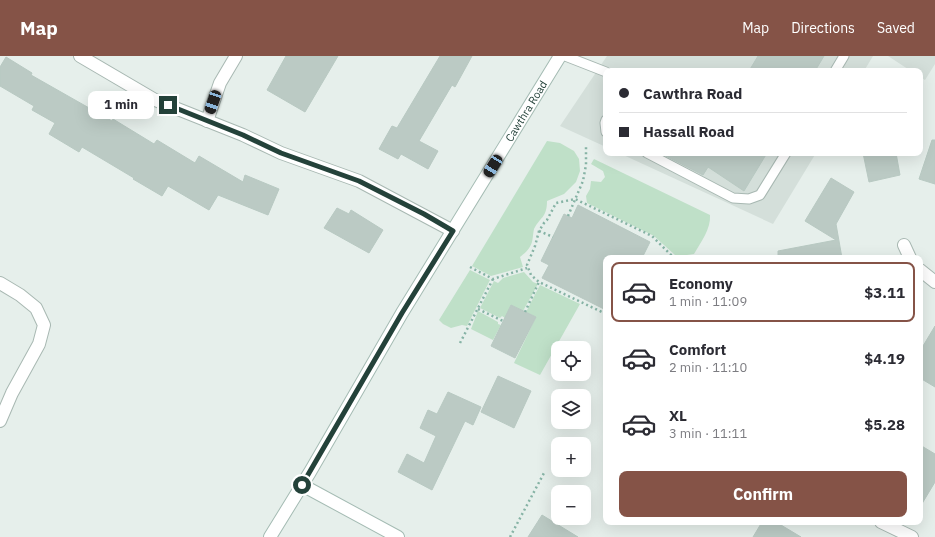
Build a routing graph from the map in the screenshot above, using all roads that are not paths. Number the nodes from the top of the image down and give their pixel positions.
1 (80, 56) edge
2 (236, 56) edge
3 (560, 56) edge
4 (565, 56) edge
5 (844, 56) edge
6 (837, 68) edge
7 (603, 71) edge
8 (207, 120) junction
9 (653, 156) edge
10 (784, 156) edge
11 (453, 231) junction
12 (904, 245) dead end
13 (909, 255) edge
14 (923, 272) edge
15 (935, 282) edge
16 (0, 283) edge
17 (0, 420) edge
18 (302, 485) junction
19 (887, 525) edge
20 (270, 537) edge
21 (398, 537) edge
22 (912, 537) edge

1 - 8 street
2 - 8 street
3 - 11 street, Cawthra Road
4 - 7 lane
5 - 6 lane
8 - 11 street
9 - 10 lane
11 - 18 street, Cawthra Road
12 - 13 street
14 - 15 street
16 - 17 street
18 - 20 street, Cawthra Road
18 - 21 street
19 - 22 street

